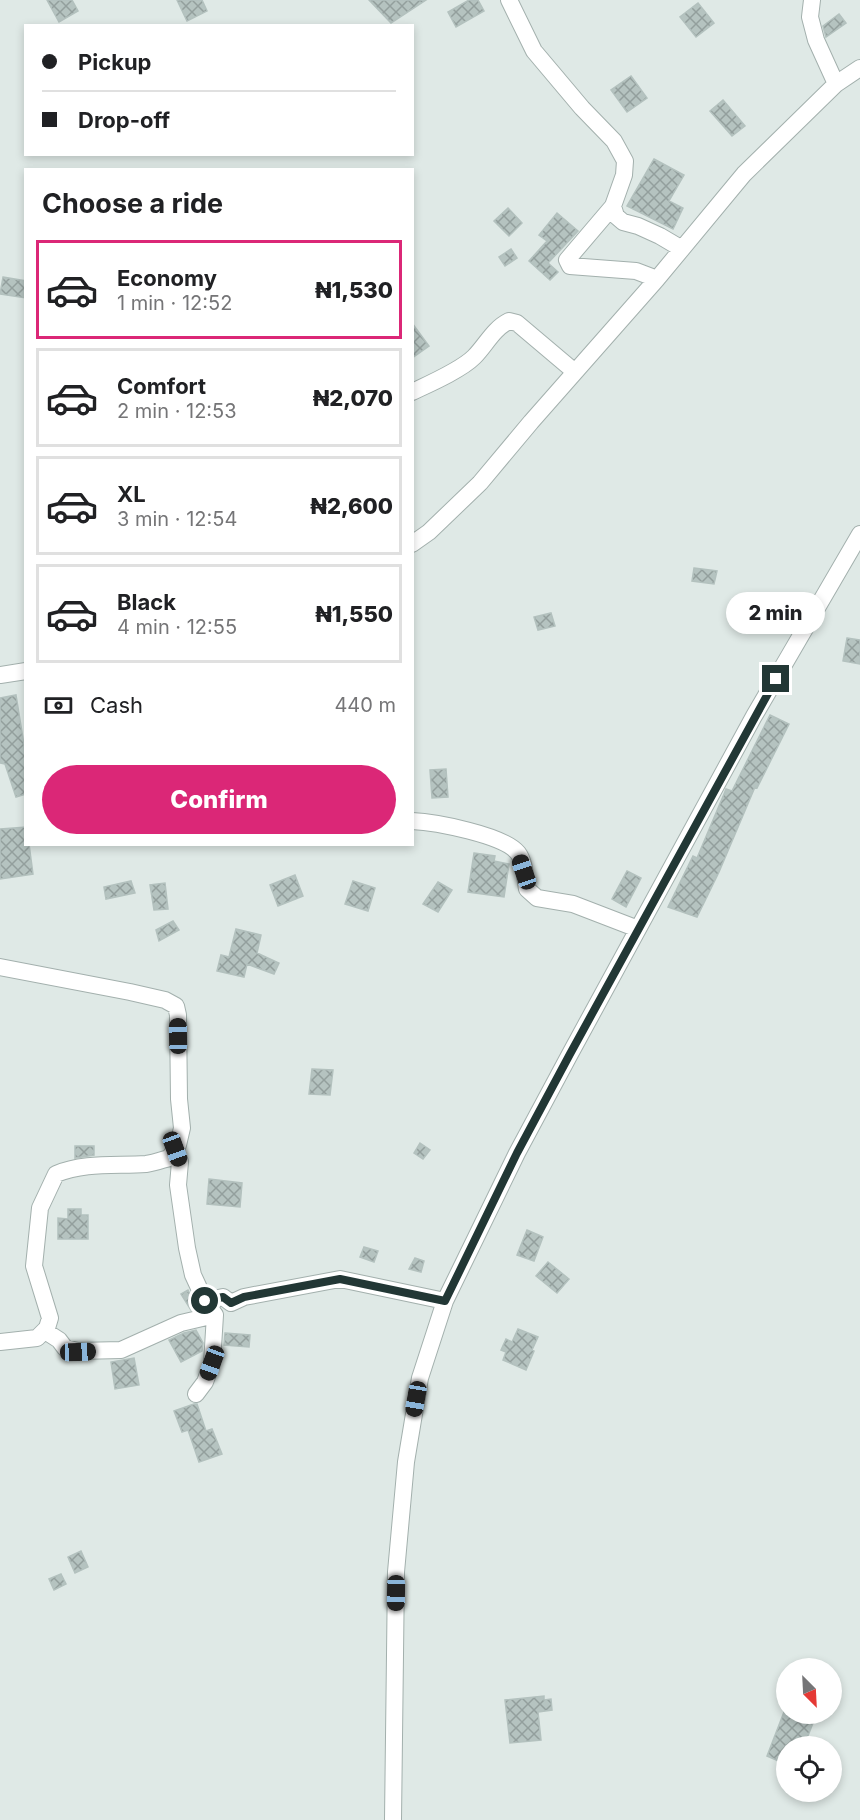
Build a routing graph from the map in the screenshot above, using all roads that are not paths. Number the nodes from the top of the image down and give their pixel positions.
1 (509, 0) edge
2 (812, 0) edge
3 (860, 68) edge
4 (836, 84) junction
5 (613, 206) junction
6 (682, 249) junction
7 (657, 279) junction
8 (575, 372) junction
9 (414, 391) edge
10 (860, 534) edge
11 (414, 543) edge
12 (24, 671) edge
13 (0, 675) edge
14 (414, 821) edge
15 (638, 930) junction
16 (0, 967) edge
17 (175, 1149) junction
18 (205, 1301) junction
19 (445, 1301) junction
20 (215, 1315) junction
21 (45, 1331) junction
22 (0, 1342) edge
23 (196, 1394) dead end
24 (393, 1820) edge

1 - 5 street
2 - 4 street
3 - 4 street
4 - 6 street
5 - 6 street
5 - 7 street
6 - 7 street
7 - 8 street
8 - 9 street
8 - 11 street
10 - 15 street
12 - 13 street
14 - 15 street
15 - 19 street
16 - 17 street
17 - 18 street
17 - 21 street
18 - 19 street
18 - 20 street
19 - 24 street
20 - 21 street
20 - 23 street
21 - 22 street

